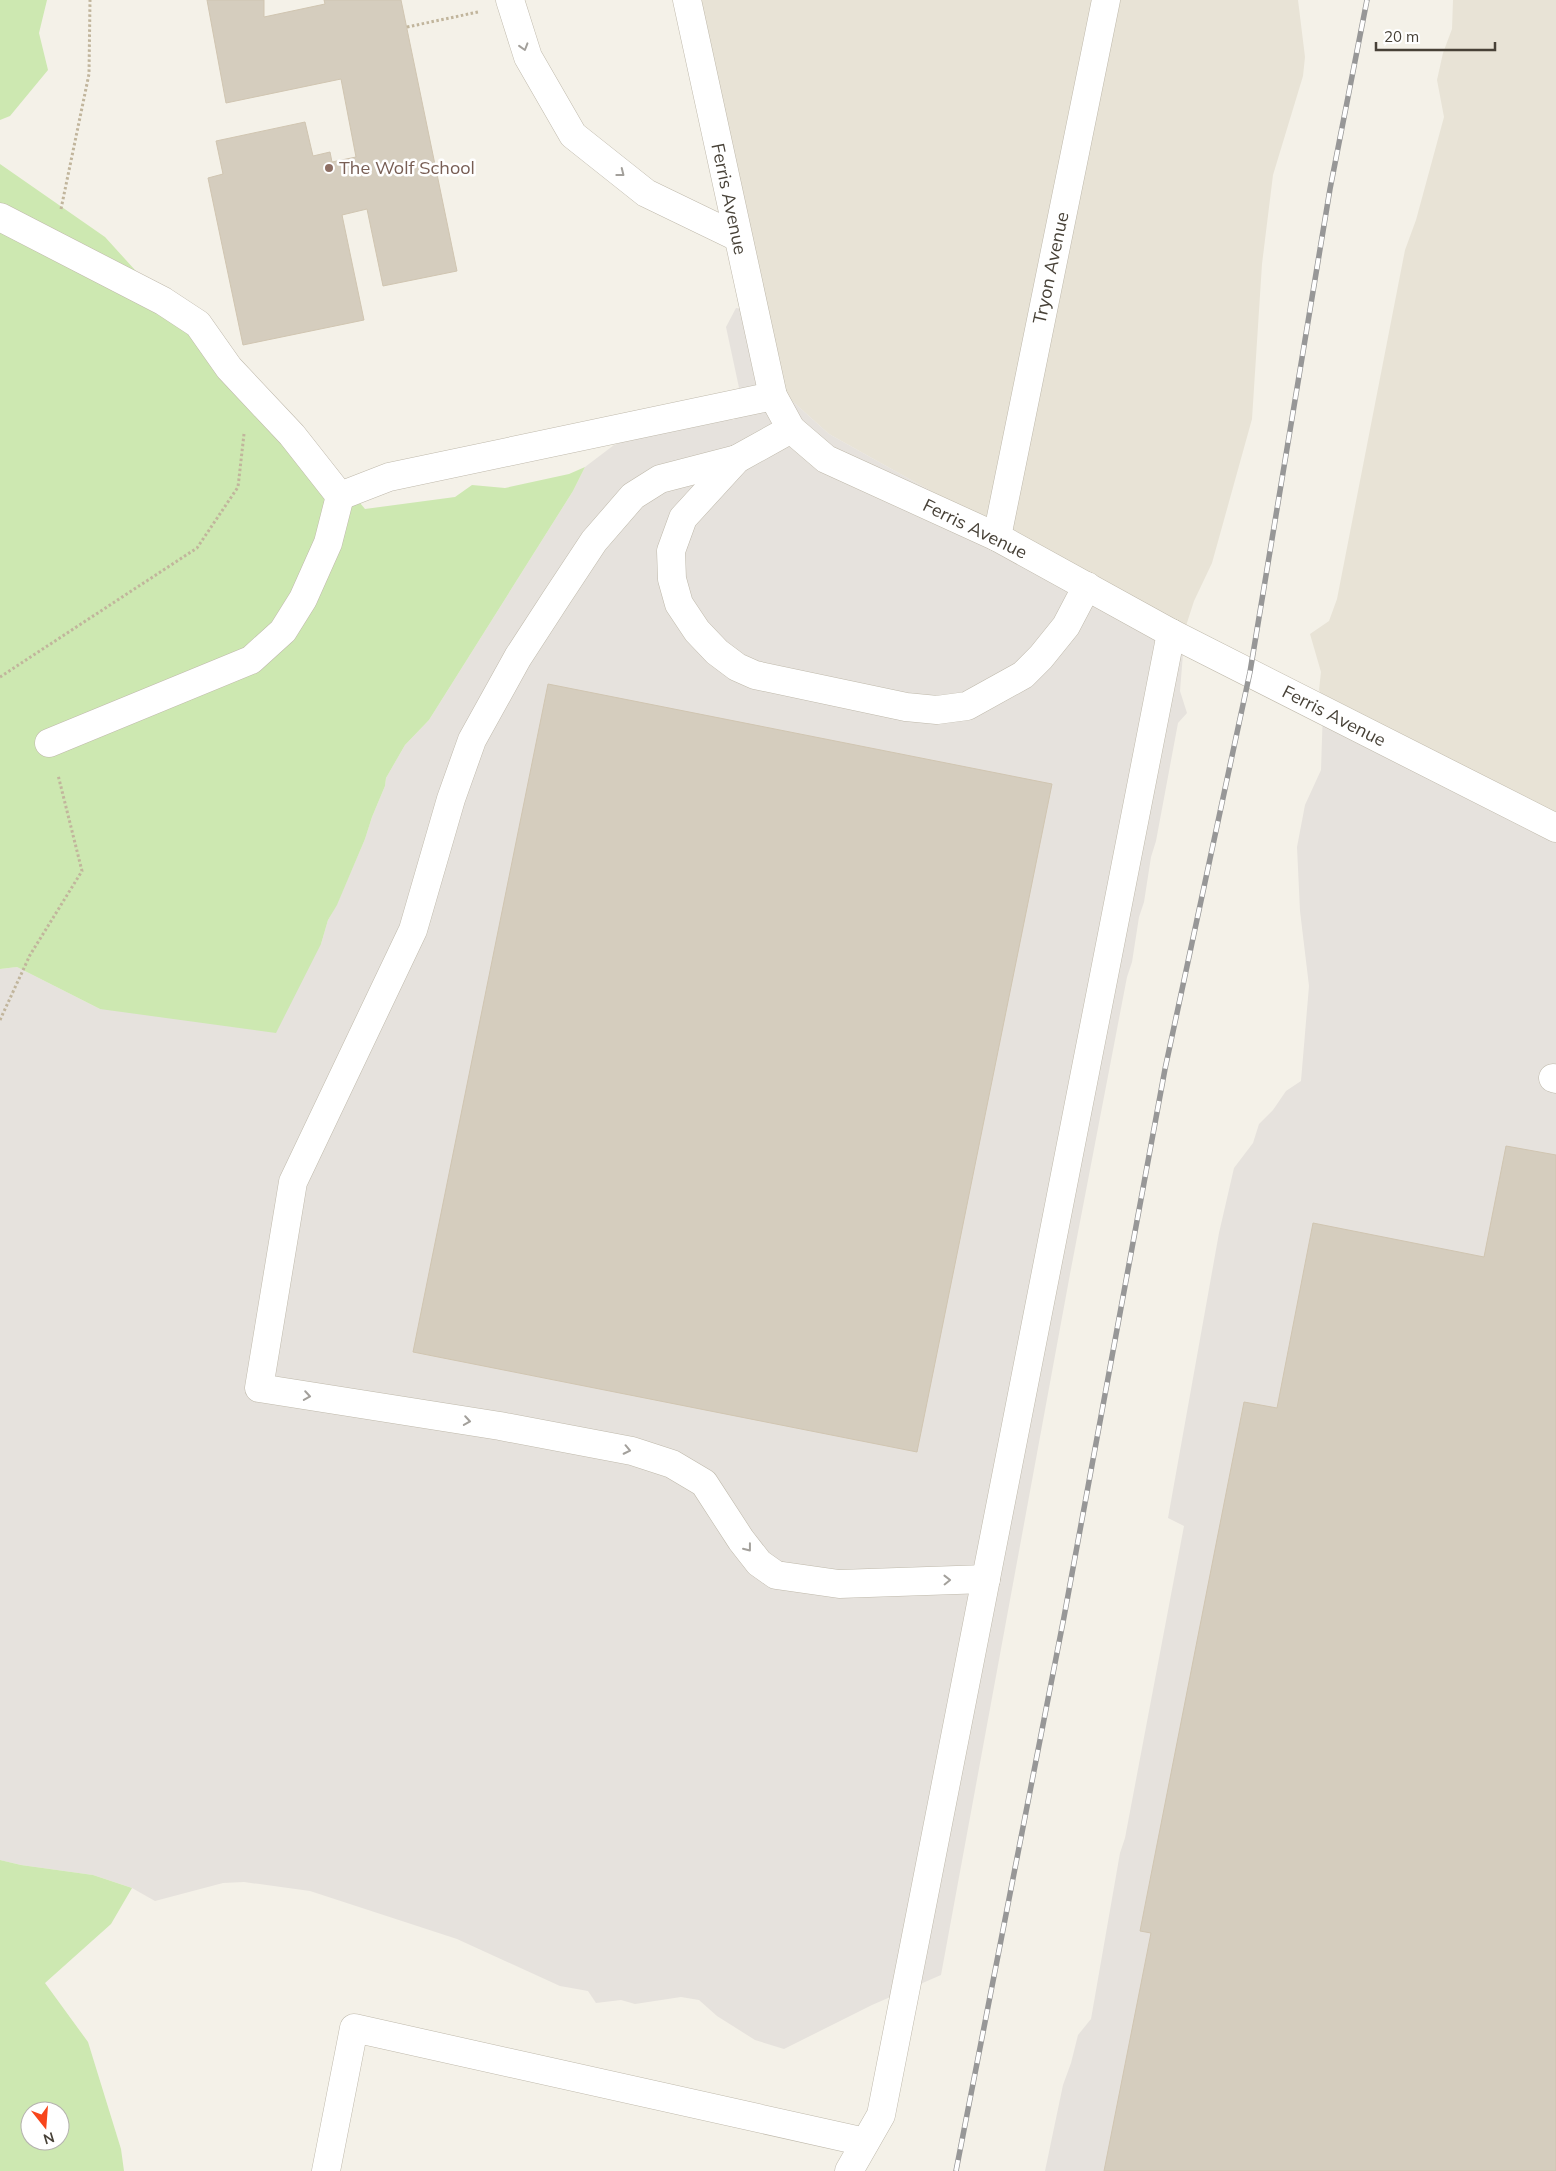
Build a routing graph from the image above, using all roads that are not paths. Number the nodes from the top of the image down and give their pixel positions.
1 (687, 0) edge
2 (1106, 0) edge
3 (511, 3) edge
4 (0, 217) edge
5 (737, 237) junction
6 (773, 396) junction
7 (791, 429) junction
8 (737, 459) junction
9 (340, 496) junction
10 (997, 537) junction
11 (1086, 586) junction
12 (1171, 633) junction
13 (50, 743) road end
14 (1556, 828) edge
15 (986, 1579) junction
16 (865, 2142) junction
17 (326, 2171) edge
18 (849, 2171) edge

1 - 5 street, Ferris Avenue
2 - 10 street, Tryon Avenue
3 -> 5 street
4 - 9 street
5 - 6 street, Ferris Avenue
6 - 7 street, Ferris Avenue
6 - 9 street
7 - 8 street
7 - 10 street, Ferris Avenue
8 - 11 street
8 -> 15 street
9 - 13 street
10 - 11 street, Ferris Avenue
11 - 12 street, Ferris Avenue
12 - 14 street, Ferris Avenue
12 - 15 street
15 - 16 street
16 - 17 street
16 - 18 street

